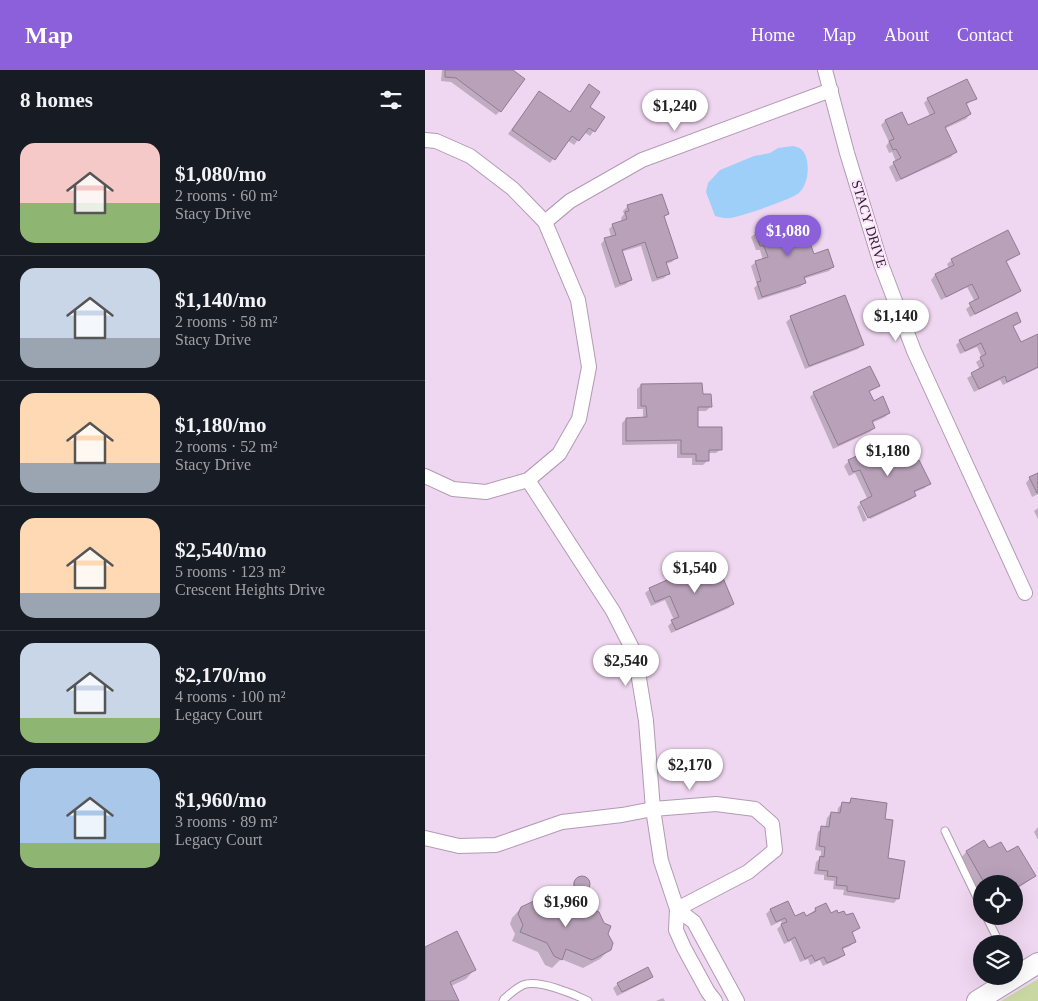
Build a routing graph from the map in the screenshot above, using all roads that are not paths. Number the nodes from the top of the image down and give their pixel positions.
1 (825, 70) edge
2 (831, 90) junction
3 (425, 140) edge
4 (545, 222) junction
5 (425, 476) edge
6 (528, 480) junction
7 (1025, 593) dead end
8 (653, 809) junction
9 (945, 831) dead end
10 (425, 838) edge
11 (973, 889) edge
12 (677, 909) junction
13 (715, 959) junction
14 (1038, 963) edge
15 (1023, 969) edge
16 (696, 970) junction
17 (1002, 985) edge
18 (987, 998) edge
19 (503, 1001) edge
20 (588, 1001) edge
21 (715, 1001) edge
22 (737, 1001) edge

1 - 2 street, STACY DRIVE
2 - 4 street
2 - 7 street, STACY DRIVE
3 - 4 street
4 - 6 street
5 - 6 street
6 - 8 street
8 - 10 street
8 - 12 street
8 - 12 street
9 - 11 lane
12 - 13 street
12 - 16 street
13 - 16 street
13 - 22 street
14 - 15 street
16 - 21 street
17 - 18 street
19 - 20 lane

